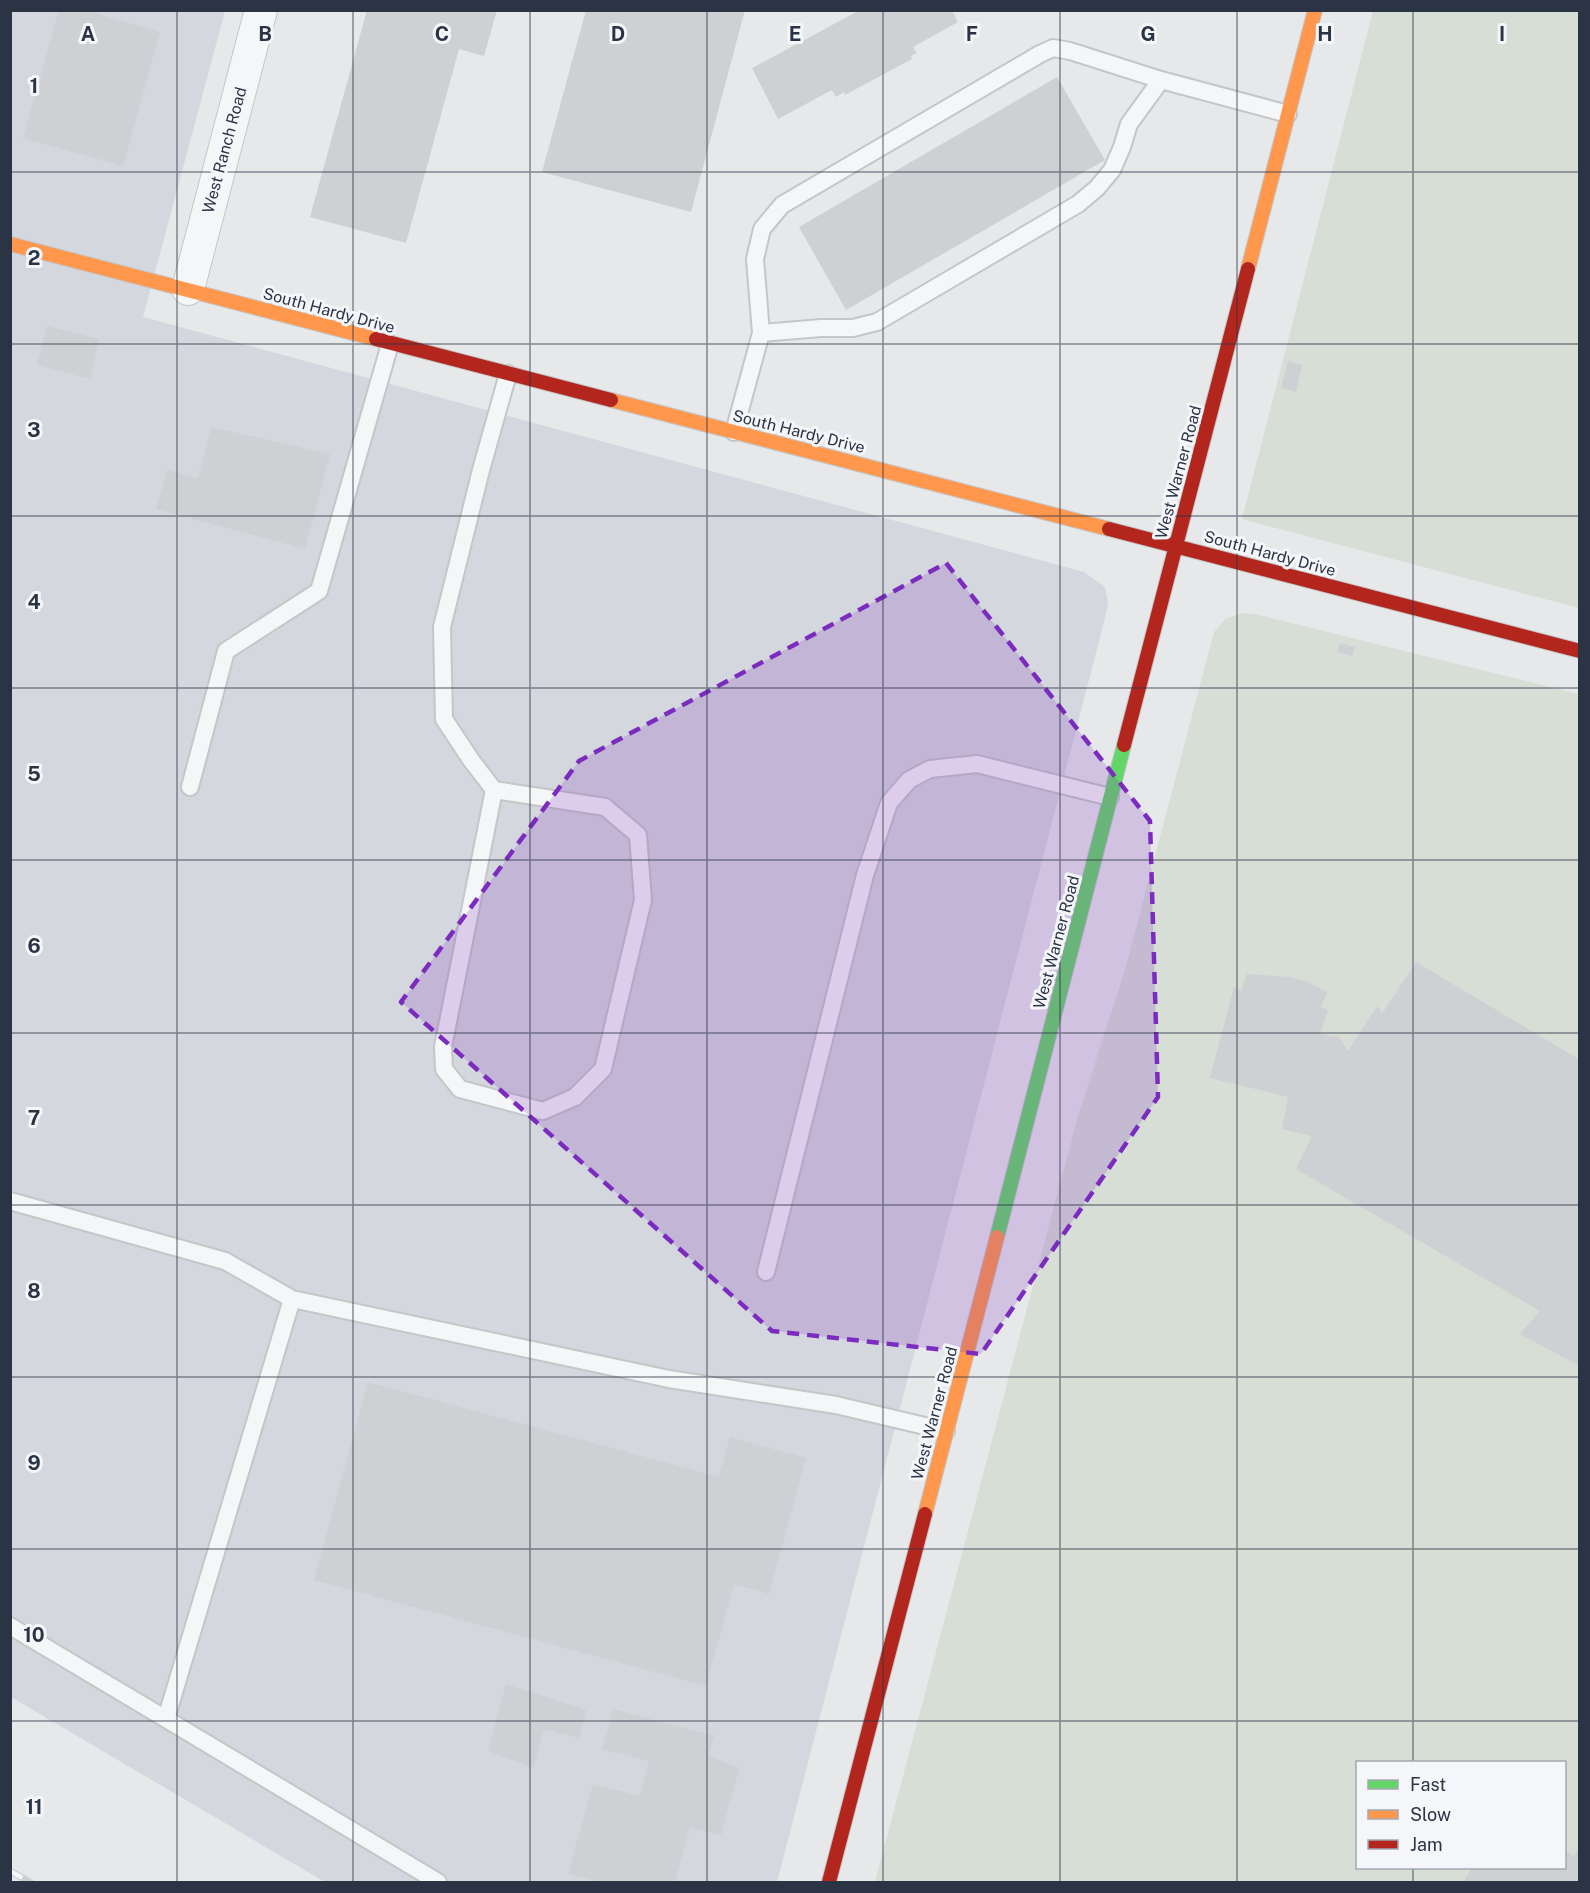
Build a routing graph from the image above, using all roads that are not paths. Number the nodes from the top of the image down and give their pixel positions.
1 (261, 10) edge
2 (1315, 10) edge
3 (1161, 80) junction
4 (1288, 114) junction
5 (10, 244) edge
6 (188, 290) junction
7 (761, 333) junction
8 (390, 344) junction
9 (508, 374) junction
10 (734, 432) junction
11 (1176, 545) junction
12 (1580, 651) edge
13 (190, 787) dead end
14 (494, 790) junction
15 (1110, 797) junction
16 (10, 1201) edge
17 (766, 1272) dead end
18 (292, 1299) junction
19 (946, 1431) junction
20 (10, 1626) edge
21 (166, 1719) junction
22 (438, 1882) edge
23 (830, 1882) edge

1 - 6 street, West Ranch Road
2 - 4 main road, West Warner Road
3 - 4 lane
3 - 7 lane
3 - 7 lane
4 - 11 main road, West Warner Road
5 - 6 main road, South Hardy Drive
6 - 8 main road, South Hardy Drive
7 - 10 lane
8 - 9 main road, South Hardy Drive
8 - 13 lane
9 - 10 main road, South Hardy Drive
9 - 14 lane
10 - 11 main road, South Hardy Drive
11 - 12 main road, South Hardy Drive
11 - 15 main road, West Warner Road
14 - 14 lane
15 - 17 lane
15 - 19 main road, West Warner Road
16 - 18 lane
18 - 19 lane
18 - 21 lane
19 - 23 main road, West Warner Road
20 - 21 lane
21 - 22 lane

